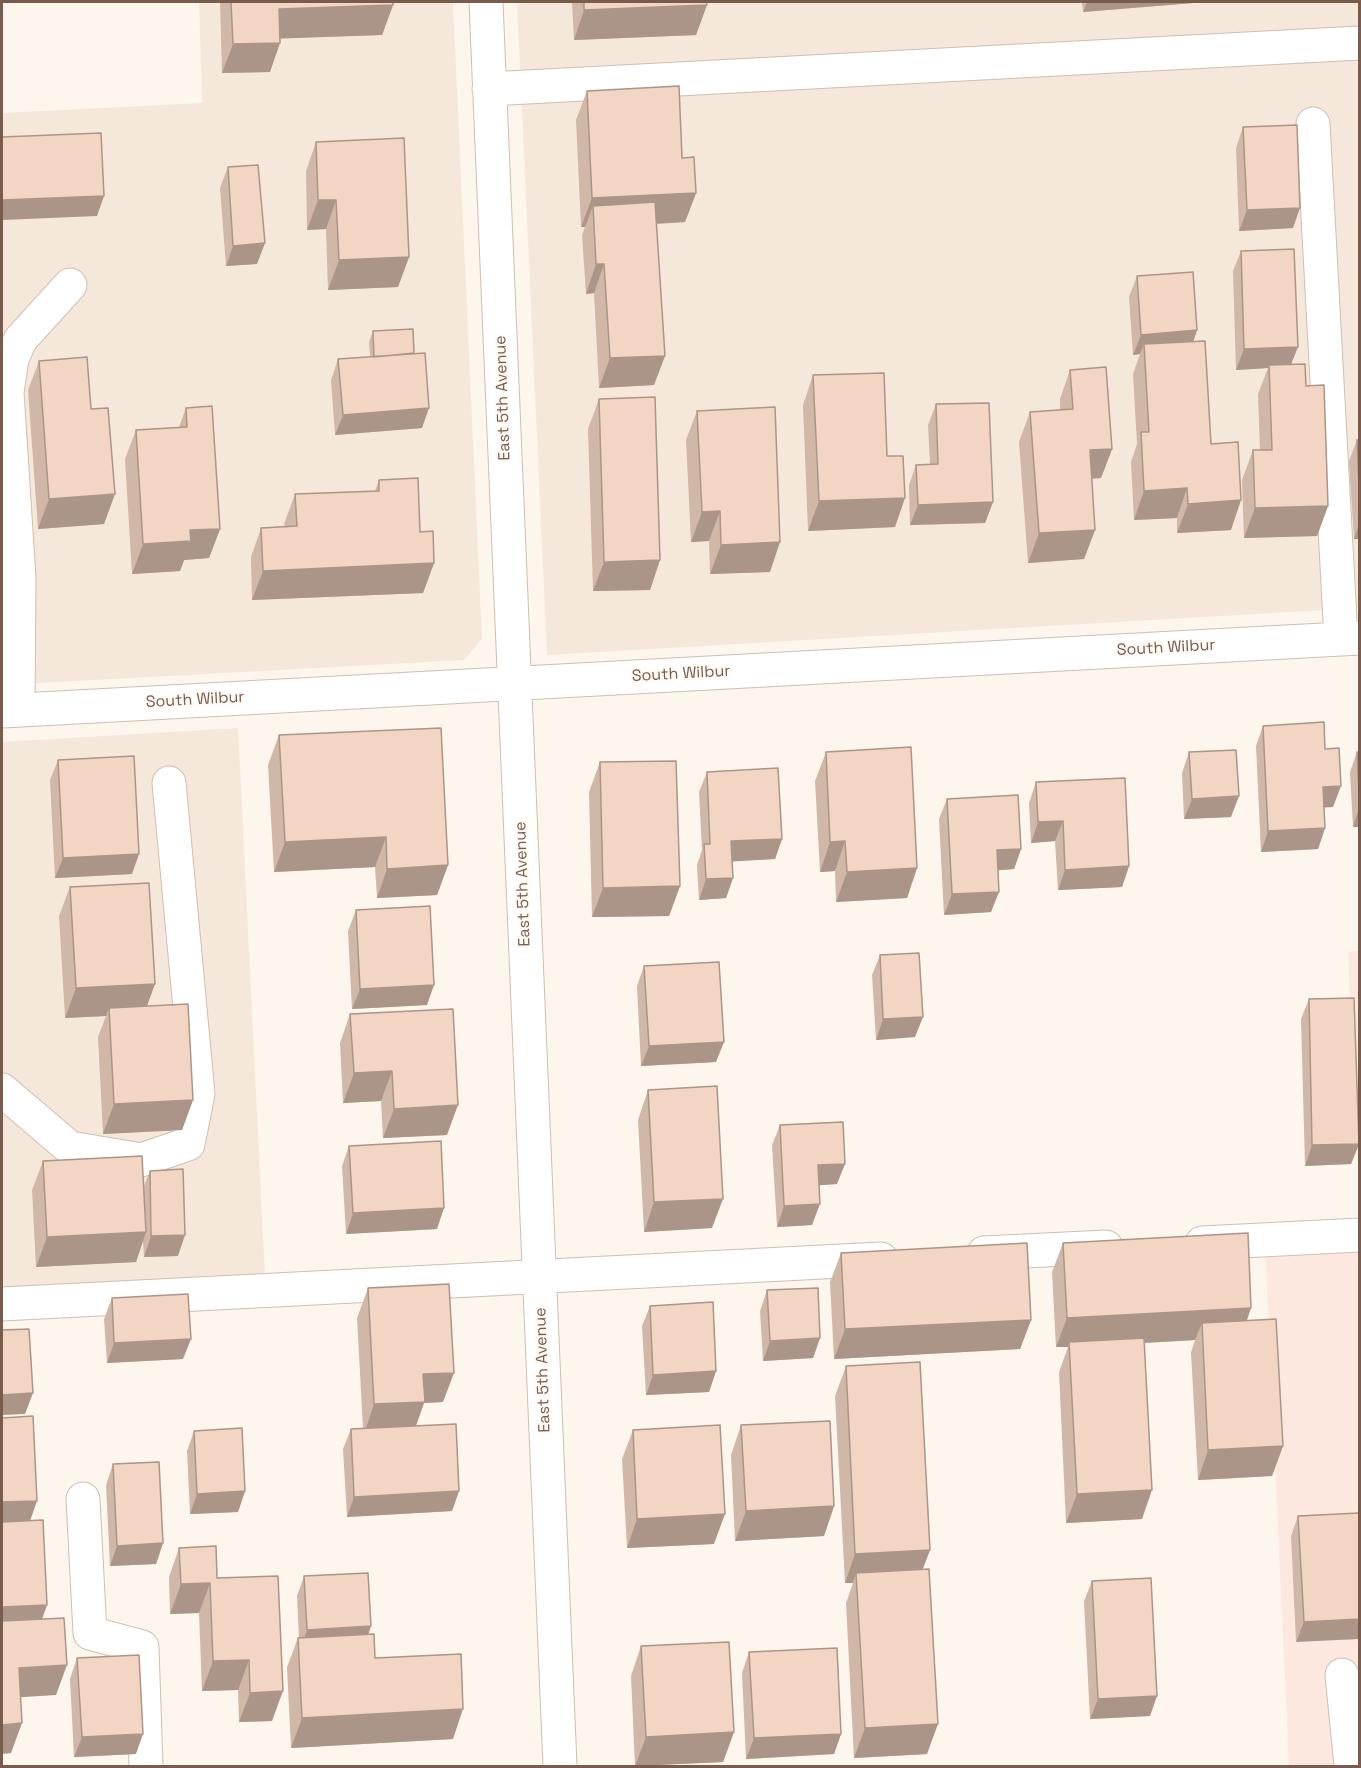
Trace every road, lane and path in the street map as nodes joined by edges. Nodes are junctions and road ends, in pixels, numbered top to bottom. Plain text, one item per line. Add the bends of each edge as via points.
1 (486, 2) edge
2 (1359, 43) edge
3 (489, 89) junction
4 (1312, 124) dead end
5 (70, 285) dead end
6 (1350, 638) edge
7 (514, 683) junction
8 (10, 710) edge
9 (169, 783) dead end
10 (2, 1090) edge
11 (1359, 1235) edge
12 (1170, 1244) edge
13 (1134, 1246) edge
14 (956, 1255) edge
15 (908, 1257) edge
16 (539, 1276) junction
17 (2, 1304) edge
18 (83, 1499) dead end
19 (1342, 1675) dead end
20 (146, 1767) edge
21 (560, 1767) edge
22 (1351, 1767) edge

1 - 3 street, East 5th Avenue
2 - 3 street
3 - 7 street, East 5th Avenue
4 - 6 street
5 - 8 street via 20,340 12,359 7,392 19,579
6 - 7 street, South Wilbur
7 - 8 street, South Wilbur
7 - 16 street, East 5th Avenue
9 - 10 street via 198,1094 188,1144 141,1160 70,1148
11 - 12 street
13 - 14 street
15 - 16 street
16 - 17 street
16 - 21 street, East 5th Avenue
18 - 20 street via 90,1633 142,1647
19 - 22 street

